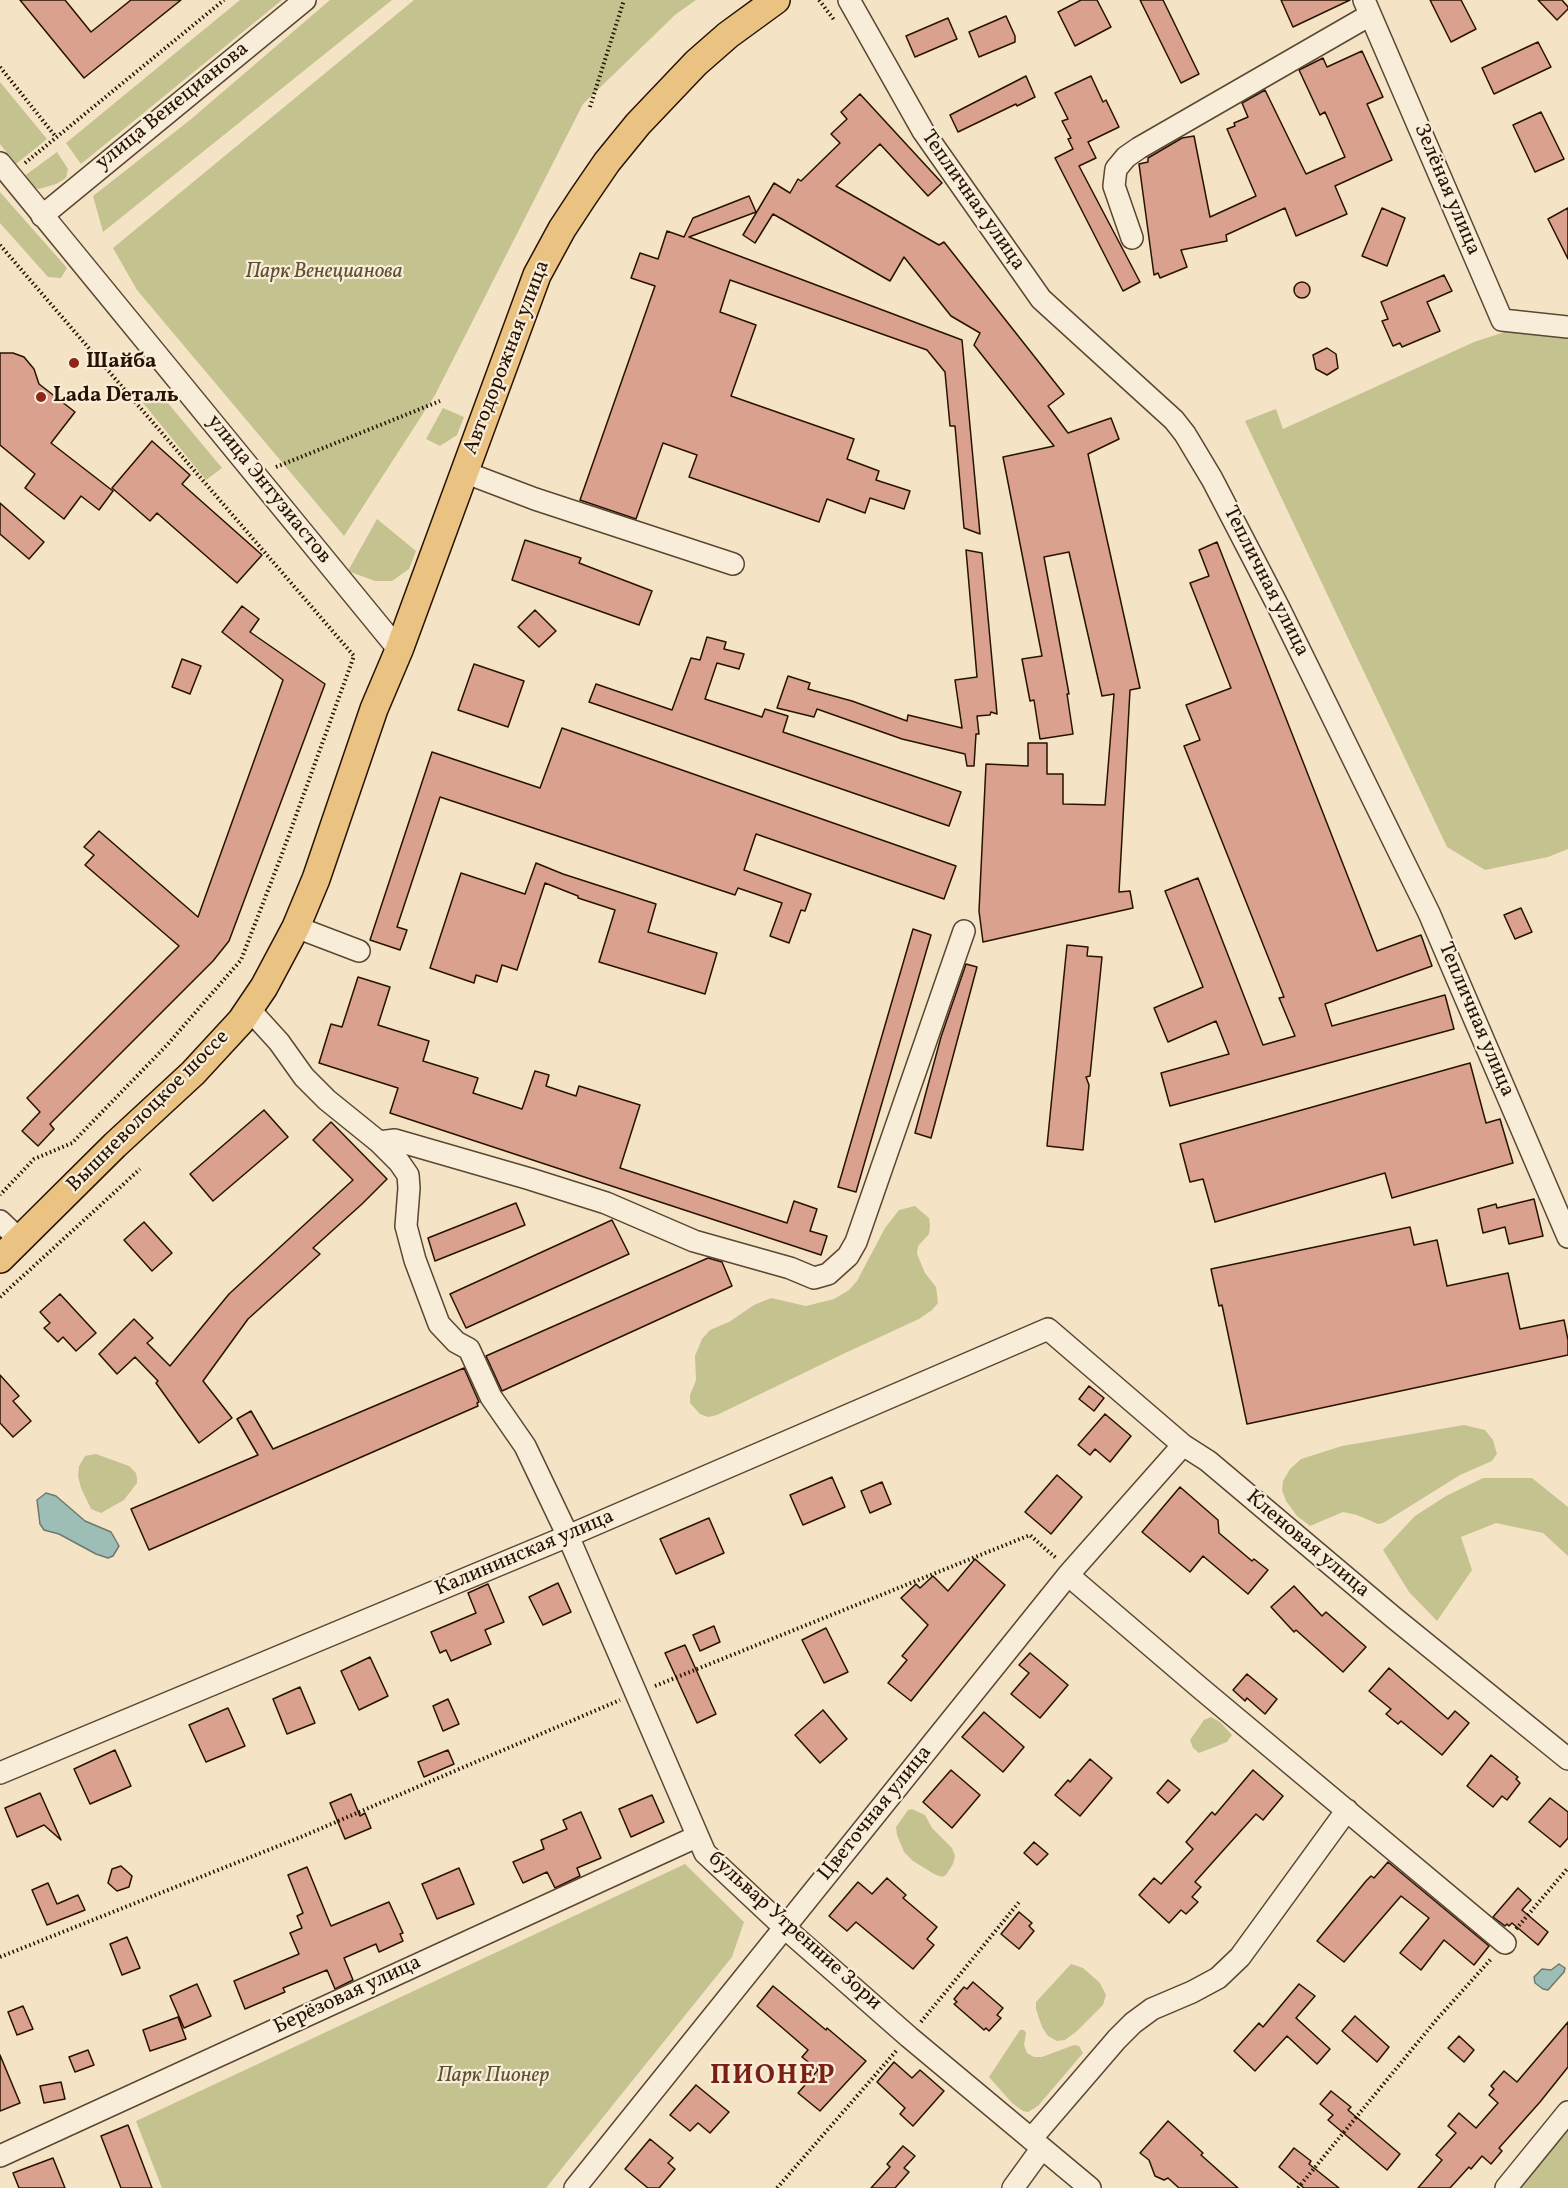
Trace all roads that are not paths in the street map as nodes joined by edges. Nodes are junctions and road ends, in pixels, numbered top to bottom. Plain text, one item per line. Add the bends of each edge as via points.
1 (305, 0) edge
2 (776, 0) edge
3 (849, 0) edge
4 (1367, 7) edge
5 (5, 169) edge
6 (42, 216) junction
7 (1132, 238) dead end
8 (1568, 327) edge
9 (464, 472) junction
10 (733, 564) dead end
11 (399, 650) junction
12 (296, 927) junction
13 (964, 931) dead end
14 (358, 951) dead end
15 (249, 1009) junction
16 (380, 1142) junction
17 (0, 1221) edge
18 (1568, 1237) edge
19 (20, 1240) junction
20 (0, 1258) edge
21 (1048, 1329) joint
22 (1184, 1445) junction
23 (568, 1536) junction
24 (1070, 1574) junction
25 (1568, 1759) edge
26 (0, 1773) edge
27 (1347, 1810) junction
28 (696, 1837) junction
29 (785, 1928) junction
30 (1505, 1943) road end
31 (1568, 2112) edge
32 (1037, 2144) junction
33 (0, 2156) edge
34 (575, 2188) edge
35 (1013, 2188) edge
36 (1090, 2188) edge
37 (1506, 2188) edge

1 - 6 street, улица Венецианова
2 - 9 main road, Автодорожная улица via 728,35 673,87 607,162 578,205 537,275
3 - 18 street, Тепличная улица via 923,131 1041,299 1174,420 1212,479 1429,913
4 - 7 street via 1126,157 1116,169 1114,186
4 - 8 street, Зелёная улица via 1502,320
5 - 6 street, улица Энтузиастов
6 - 11 street, улица Энтузиастов
9 - 10 street
9 - 11 main road, Автодорожная улица
11 - 12 main road, Вышневолоцкое шоссе
12 - 14 street
12 - 15 main road, Вышневолоцкое шоссе
13 - 16 street via 856,1242 848,1256 828,1274 814,1278 694,1241 606,1203 395,1140
15 - 16 street, бульвар Утренние Зори via 304,1077
15 - 19 main road, Вышневолоцкое шоссе via 193,1073
16 - 23 street, бульвар Утренние Зори via 408,1175 406,1226 439,1324 469,1349 491,1397 525,1446
17 - 19 street
19 - 20 main road, Вышневолоцкое шоссе
21 - 22 street, Кленовая улица
21 - 23 street, Калининская улица
22 - 24 street, Цветочная улица
22 - 25 street, Кленовая улица
23 - 26 street, Калининская улица
23 - 28 street, бульвар Утренние Зори
24 - 27 street
24 - 29 street, Цветочная улица
27 - 30 street
27 - 32 street via 1240,1957 1218,1978 1152,2009 1133,2023
28 - 29 street, бульвар Утренние Зори via 705,1853
28 - 33 street, Берёзовая улица
29 - 32 street, бульвар Утренние Зори
29 - 34 street, Цветочная улица
31 - 37 street
32 - 35 street
32 - 36 street, бульвар Утренние Зори

